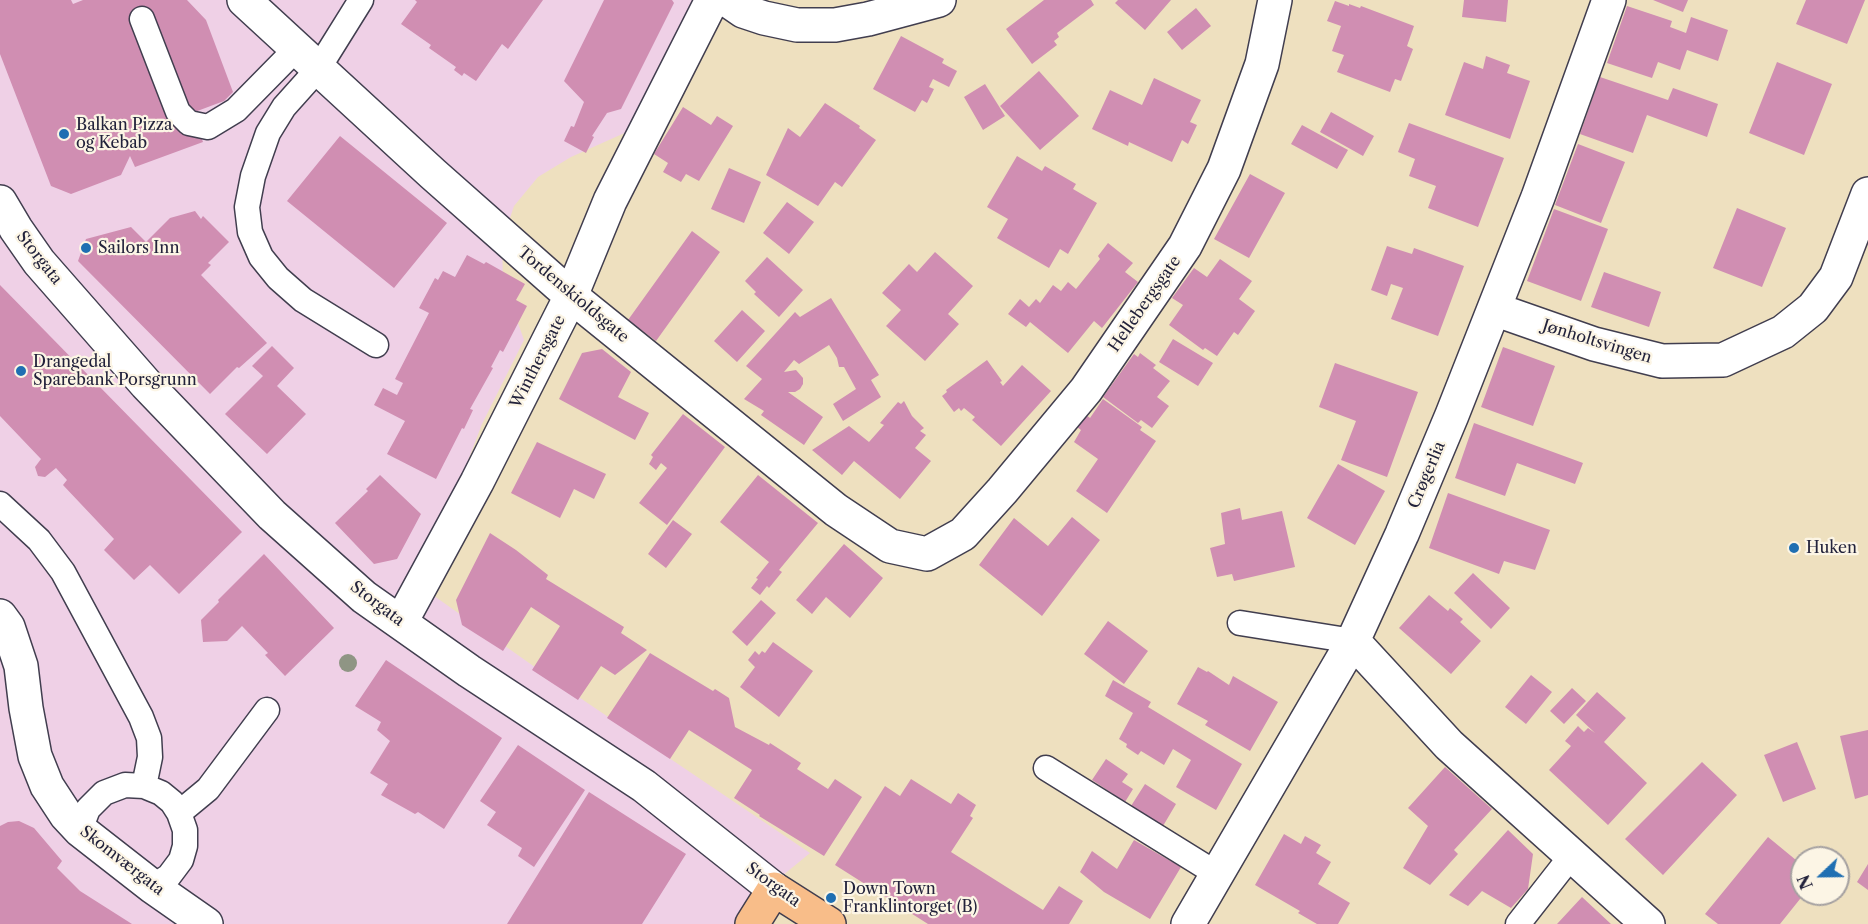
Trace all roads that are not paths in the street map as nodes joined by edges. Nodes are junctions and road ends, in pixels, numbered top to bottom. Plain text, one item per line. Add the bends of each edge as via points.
1 (244, 0) edge
2 (361, 0) edge
3 (712, 0) edge
4 (727, 0) edge
5 (939, 0) edge
6 (1275, 0) edge
7 (1608, 0) edge
8 (142, 19) dead end
9 (307, 59) junction
10 (1868, 194) edge
11 (0, 202) edge
12 (571, 296) junction
13 (1494, 309) junction
14 (376, 345) dead end
15 (0, 504) edge
16 (927, 554) joint
17 (0, 616) edge
18 (401, 622) junction
19 (1240, 623) dead end
20 (1353, 641) junction
21 (267, 710) dead end
22 (1046, 768) dead end
23 (144, 786) junction
24 (179, 813) junction
25 (80, 830) junction
26 (1572, 855) junction
27 (1217, 874) junction
28 (153, 887) junction
29 (774, 889) junction
30 (206, 924) edge
31 (752, 924) edge
32 (829, 924) edge
33 (1188, 924) edge
34 (1518, 924) edge
35 (1648, 924) edge

1 - 9 street, Tordenskioldsgate
2 - 9 lane
3 - 12 street, Winthersgate via 610,201
4 - 5 street via 743,11 797,25 835,25
6 - 16 street, Hellebergsgate via 1262,64 1227,159 1185,246 1086,390 1002,491 963,534
7 - 13 street, Crøgerlia
8 - 9 lane via 178,111 189,123 208,127
9 - 12 street, Tordenskioldsgate
9 - 14 lane via 268,133 253,176 247,207 250,232 261,257 294,293
10 - 13 street, Jønholtsvingen via 1836,277 1813,308 1783,332 1723,360 1662,361 1594,344
11 - 18 street, Storgata via 39,262 154,393 272,515 364,597
12 - 16 street, Tordenskioldsgate via 836,510 890,546
12 - 18 street, Winthersgate
13 - 20 street, Crøgerlia via 1402,534
15 - 23 lane via 39,540 63,572 141,717 149,738 150,757
17 - 25 street, Skomværgata via 8,627 21,666 35,756 47,786
18 - 29 street, Storgata via 644,786
19 - 20 lane
20 - 26 street via 1449,745
20 - 27 street, Crøgerlia
21 - 24 lane via 208,789
22 - 27 lane
23 - 24 lane via 161,793
23 - 25 lane via 125,785 104,793 88,809
24 - 28 lane via 185,830 181,860 170,876
25 - 28 street, Skomværgata
26 - 34 lane
26 - 35 street
27 - 33 street, Crøgerlia
28 - 30 street, Skomværgata
29 - 31 main road
29 - 32 main road, Storgata

